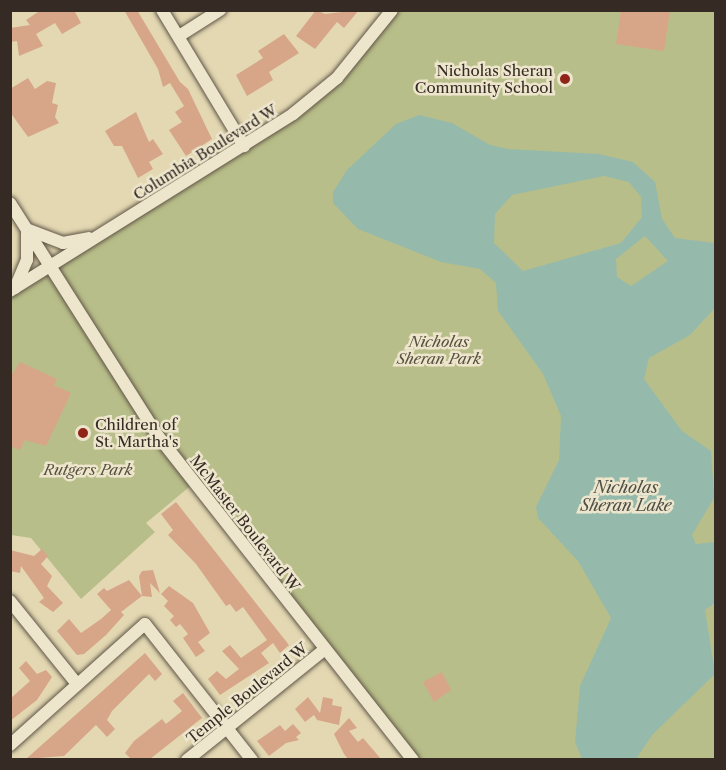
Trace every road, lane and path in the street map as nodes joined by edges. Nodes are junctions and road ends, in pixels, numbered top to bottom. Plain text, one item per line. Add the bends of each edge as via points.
1 (162, 10) edge
2 (220, 10) edge
3 (392, 10) edge
4 (178, 36) junction
5 (244, 146) junction
6 (10, 203) edge
7 (27, 229) junction
8 (104, 232) junction
9 (51, 266) junction
10 (12, 290) edge
11 (10, 601) edge
12 (325, 649) junction
13 (76, 684) junction
14 (226, 728) junction
15 (10, 745) edge
16 (187, 759) edge
17 (252, 759) edge
18 (413, 759) edge

1 - 4 street
2 - 4 street
3 - 5 street, Columbia Boulevard W via 337,78
4 - 5 street
5 - 8 street, Columbia Boulevard W
6 - 7 street, McMaster Boulevard W
7 - 8 street via 63,243
7 - 9 street, McMaster Boulevard W
7 - 10 street via 27,260
8 - 9 street, Columbia Boulevard W
9 - 10 street, Columbia Boulevard W
9 - 12 street, McMaster Boulevard W via 158,436
11 - 13 street
12 - 14 street, Temple Boulevard W
12 - 18 street, McMaster Boulevard W
13 - 14 street via 145,624
13 - 15 street
14 - 16 street, Temple Boulevard W
14 - 17 street

